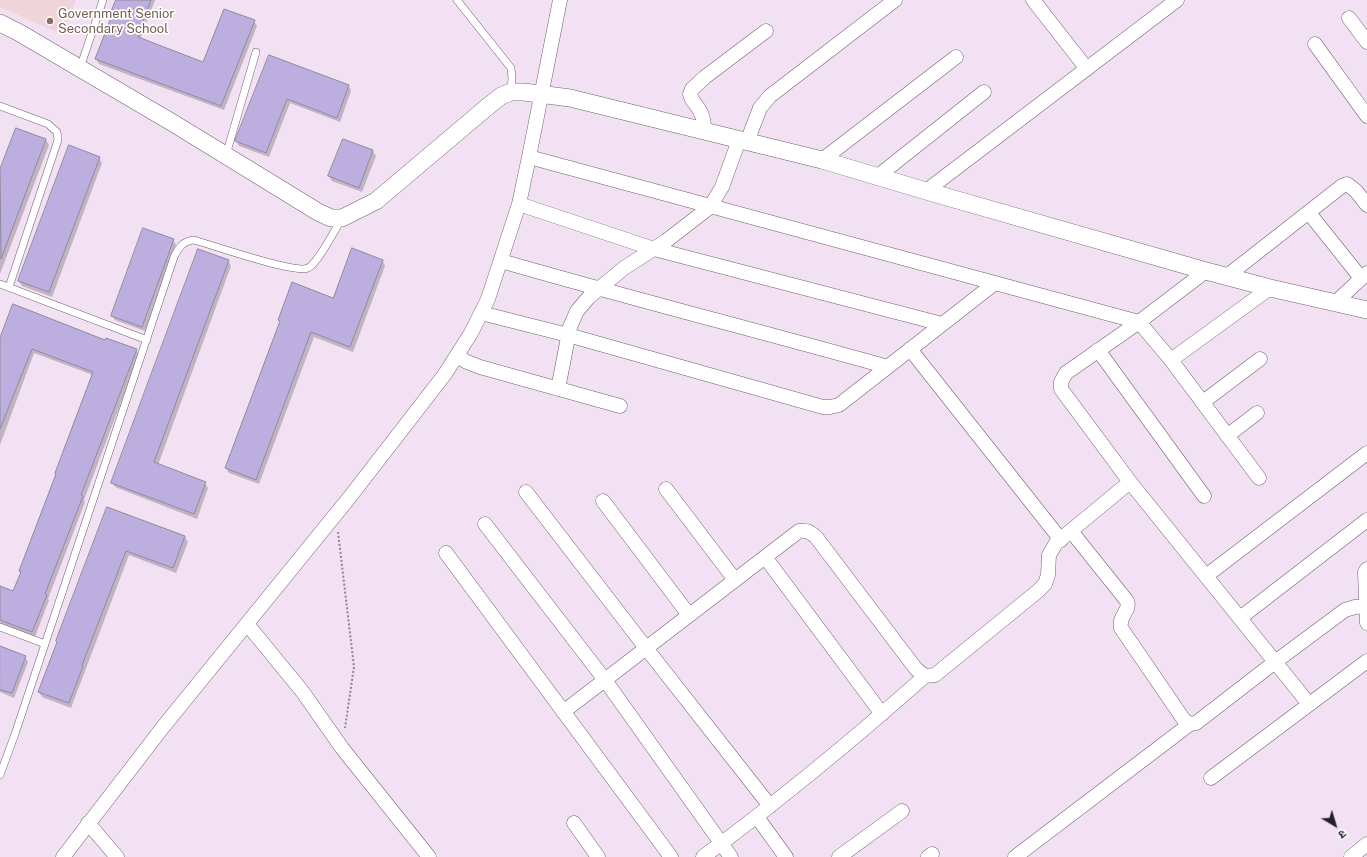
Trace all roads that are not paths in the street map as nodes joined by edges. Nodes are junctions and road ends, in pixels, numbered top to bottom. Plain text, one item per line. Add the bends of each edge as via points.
1 (103, 0) edge
2 (457, 0) edge
3 (560, 0) edge
4 (895, 0) edge
5 (1033, 0) edge
6 (1177, 0) edge
7 (1349, 18) dead end
8 (0, 23) edge
9 (766, 31) dead end
10 (1367, 42) edge
11 (1315, 44) dead end
12 (256, 52) dead end
13 (956, 57) dead end
14 (80, 68) junction
15 (1087, 69) junction
16 (511, 92) junction
17 (984, 92) dead end
18 (541, 94) junction
19 (0, 106) edge
20 (1367, 116) edge
21 (704, 132) junction
22 (743, 141) junction
23 (226, 155) junction
24 (529, 157) junction
25 (822, 160) junction
26 (878, 176) junction
27 (926, 191) junction
28 (519, 204) junction
29 (1367, 205) edge
30 (710, 207) junction
31 (1308, 212) junction
32 (342, 218) junction
33 (654, 249) junction
34 (501, 260) junction
35 (1206, 271) junction
36 (1227, 276) junction
37 (1364, 276) edge
38 (995, 283) junction
39 (0, 284) edge
40 (9, 288) junction
41 (1270, 288) junction
42 (598, 289) junction
43 (1336, 302) junction
44 (1367, 310) edge
45 (482, 313) junction
46 (1139, 322) junction
47 (942, 324) junction
48 (568, 335) junction
49 (147, 340) junction
50 (910, 349) junction
51 (1098, 350) junction
52 (457, 356) junction
53 (1260, 359) dead end
54 (1171, 360) junction
55 (888, 367) junction
56 (558, 389) junction
57 (1203, 402) junction
58 (620, 406) dead end
59 (1257, 414) dead end
60 (1226, 436) junction
61 (1367, 453) edge
62 (1259, 478) dead end
63 (1130, 482) junction
64 (666, 489) dead end
65 (526, 492) dead end
66 (1204, 496) dead end
67 (603, 501) dead end
68 (1367, 520) edge
69 (485, 524) dead end
70 (1066, 535) junction
71 (446, 554) dead end
72 (765, 557) junction
73 (1367, 569) edge
74 (1206, 576) junction
75 (735, 580) junction
76 (1366, 606) edge
77 (689, 616) junction
78 (1240, 618) junction
79 (1367, 623) edge
80 (247, 624) junction
81 (0, 627) edge
82 (45, 644) junction
83 (646, 648) junction
84 (1367, 661) edge
85 (1275, 662) junction
86 (925, 676) junction
87 (605, 680) junction
88 (1309, 704) junction
89 (563, 712) junction
90 (882, 714) junction
91 (1190, 724) junction
92 (0, 775) edge
93 (1211, 778) dead end
94 (770, 806) junction
95 (902, 811) dead end
96 (757, 817) junction
97 (88, 823) junction
98 (574, 823) dead end
99 (722, 843) junction
100 (1367, 844) edge
101 (63, 857) edge
102 (117, 857) edge
103 (429, 857) edge
104 (598, 857) edge
105 (671, 857) edge
106 (703, 857) edge
107 (731, 857) edge
108 (786, 857) edge
109 (840, 857) edge
110 (1015, 857) edge
111 (1351, 857) edge

1 - 14 lane
2 - 16 lane via 510,68
3 - 18 street
4 - 22 street via 770,96 760,108
5 - 15 street
6 - 15 street
7 - 10 street
8 - 14 street
9 - 21 street via 692,89 691,98 704,120
11 - 20 street
12 - 23 lane
13 - 25 street
14 - 23 street
15 - 27 street
16 - 18 street
16 - 32 street via 501,96 464,125 376,201
17 - 26 street
18 - 21 street via 570,98
18 - 24 street
19 - 40 lane via 48,124 57,132 58,140
21 - 22 street
22 - 25 street
22 - 30 street
23 - 32 street via 318,212 331,218
24 - 28 street
24 - 30 street
25 - 26 street
26 - 27 street
27 - 35 street
28 - 33 street
28 - 34 street
29 - 31 street via 1347,184
30 - 33 street
30 - 38 street
31 - 36 street
31 - 37 street
32 - 49 lane via 316,261 308,268 299,269 194,240 187,241 179,247 174,257
33 - 42 street
33 - 47 street
34 - 42 street
34 - 45 street
35 - 36 street
35 - 46 street
36 - 41 street
37 - 43 street
38 - 46 street
38 - 47 street
39 - 40 lane
40 - 49 lane
41 - 43 street
41 - 54 street
42 - 48 street via 577,311
42 - 55 street
43 - 44 street
45 - 48 street
45 - 52 street
46 - 51 street
46 - 54 street
47 - 50 street
48 - 55 street via 823,408 839,405
48 - 56 street
49 - 82 lane
50 - 55 street
50 - 70 street
51 - 63 street via 1066,373 1060,382 1061,389
51 - 66 street
52 - 56 street via 480,367
52 - 80 street via 337,513
53 - 57 street
54 - 57 street
56 - 58 street
57 - 60 street
59 - 60 street
60 - 62 street
61 - 74 street
63 - 70 street
63 - 74 street
64 - 75 street
65 - 83 street
67 - 77 street
68 - 78 street
69 - 87 street
70 - 86 street via 1056,543 1049,555 1045,584 935,675
70 - 91 street via 1127,601 1128,609 1120,623 1122,628 1184,720
71 - 89 street
72 - 75 street
72 - 86 street via 799,531 810,532 916,669
72 - 90 street
73 - 76 street
74 - 78 street
75 - 77 street
76 - 79 street
76 - 85 street via 1345,610
77 - 83 street
78 - 85 street
80 - 97 street
80 - 103 street via 302,691 342,748
81 - 82 lane
82 - 92 lane
83 - 87 street
83 - 94 street
84 - 88 street
85 - 88 street
85 - 91 street via 1196,723
86 - 90 street
87 - 89 street
87 - 99 street
88 - 93 street
89 - 105 street
90 - 94 street
91 - 110 street
94 - 96 street
95 - 109 street
96 - 99 street
96 - 108 street
97 - 101 street
97 - 102 street
98 - 104 street
99 - 106 street
99 - 107 street
100 - 111 street

